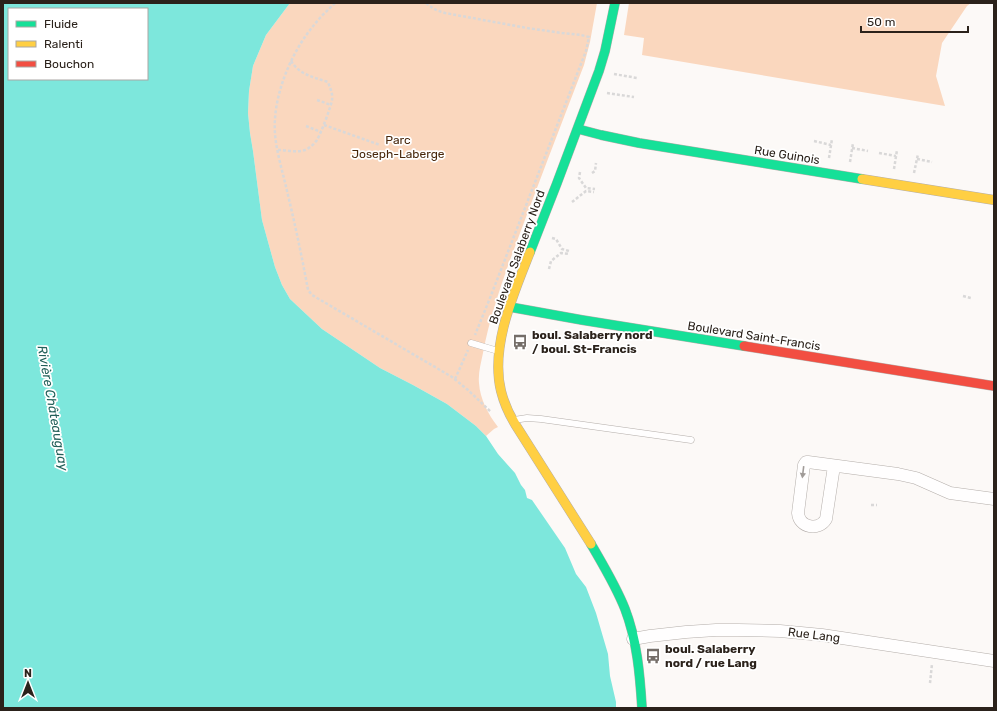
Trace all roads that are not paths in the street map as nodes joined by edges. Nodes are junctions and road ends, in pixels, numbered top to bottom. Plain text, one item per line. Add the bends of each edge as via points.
1 (615, 3) edge
2 (578, 129) junction
3 (994, 200) edge
4 (510, 307) junction
5 (471, 343) dead end
6 (499, 351) junction
7 (994, 386) edge
8 (513, 420) junction
9 (692, 440) dead end
10 (834, 466) junction
11 (994, 499) edge
12 (633, 640) junction
13 (994, 661) edge
14 (642, 708) edge

1 - 2 street, Boulevard Salaberry Nord via 605,51
2 - 3 street, Rue Guinois via 609,138
2 - 4 street, Boulevard Salaberry Nord
4 - 6 street, Boulevard Salaberry Nord
4 - 7 street, Boulevard Saint-Francis
5 - 6 lane
6 - 8 street, Boulevard Salaberry Nord via 501,392
8 - 9 lane via 541,419
8 - 12 street, Boulevard Salaberry Nord via 607,573 628,616
10 -> 10 street via 808,462 805,464 798,513 804,524 817,526 823,524 826,519
10 - 11 street via 908,476 950,493
12 - 13 street, Rue Lang via 686,632 758,630 803,633
12 - 14 street, Boulevard Salaberry Nord

